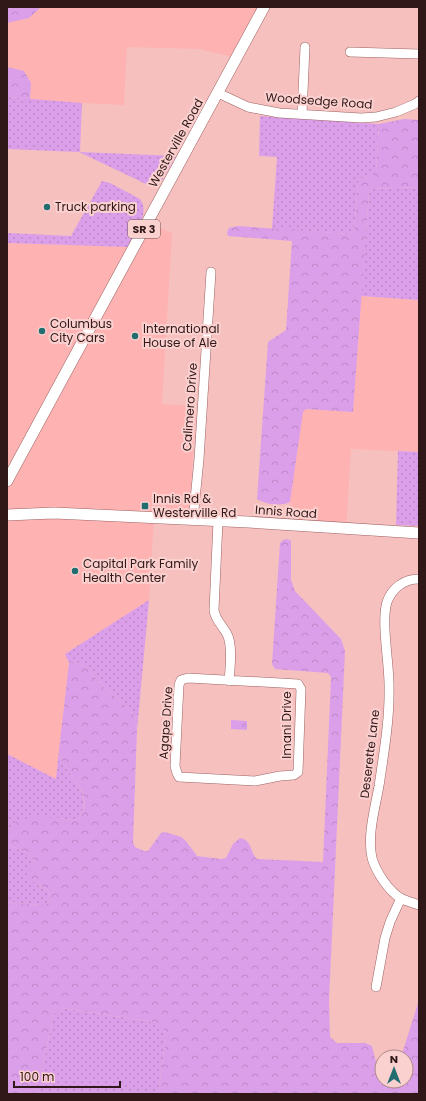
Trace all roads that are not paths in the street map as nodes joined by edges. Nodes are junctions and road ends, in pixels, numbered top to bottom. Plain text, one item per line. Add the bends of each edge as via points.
1 (264, 7) edge
2 (305, 47) dead end
3 (350, 52) dead end
4 (419, 54) edge
5 (218, 93) junction
6 (419, 101) edge
7 (302, 114) junction
8 (211, 272) dead end
9 (7, 481) edge
10 (7, 515) edge
11 (193, 520) junction
12 (218, 521) junction
13 (419, 533) edge
14 (419, 579) edge
15 (229, 681) junction
16 (288, 775) joint
17 (401, 898) junction
18 (419, 905) edge
19 (376, 987) dead end

1 - 5 main road, Westerville Road / SR 3
2 - 7 street
3 - 4 street
5 - 7 street, Woodsedge Road via 248,107
5 - 9 main road, Westerville Road / SR 3
6 - 7 street, Woodsedge Road via 396,112 376,117
8 - 11 street, Calimero Drive
10 - 11 main road, Innis Road via 54,513
11 - 12 main road, Innis Road
12 - 13 main road, Innis Road
12 - 15 street via 214,610 230,641
14 - 17 street, Deserette Lane via 398,585 393,589 387,603 387,733 370,839 372,858 381,880
15 - 16 street, Imani Drive via 298,684 301,689 298,772
15 - 16 street, Agape Drive via 188,678 181,680 176,766 179,777 255,781
17 - 18 street, Deserette Lane
17 - 19 street via 385,938

